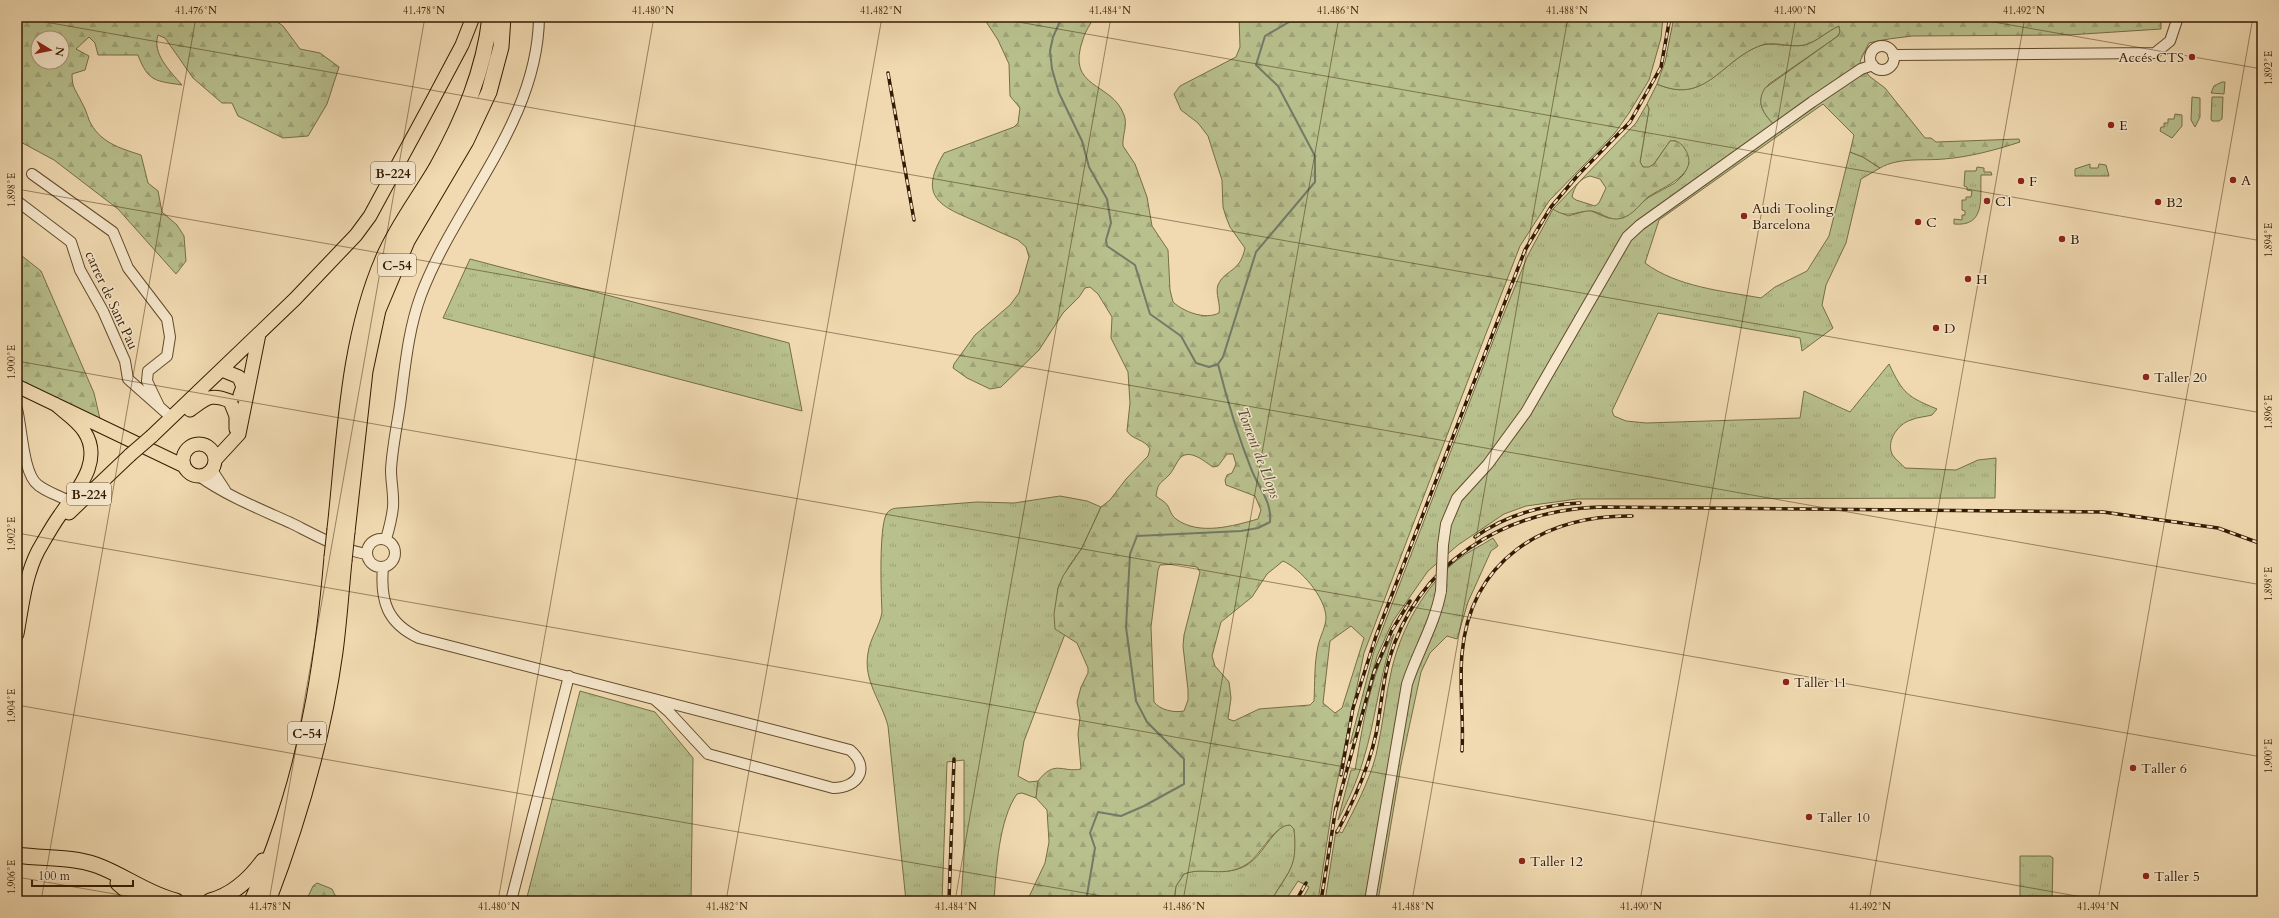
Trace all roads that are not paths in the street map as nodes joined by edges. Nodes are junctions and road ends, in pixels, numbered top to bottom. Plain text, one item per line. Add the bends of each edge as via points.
1 (473, 17) edge
2 (490, 17) edge
3 (503, 17) edge
4 (539, 17) edge
5 (2178, 17) edge
6 (1893, 55) junction
7 (1873, 65) junction
8 (32, 174) dead end
9 (17, 201) edge
10 (259, 334) junction
11 (222, 370) junction
12 (17, 386) edge
13 (230, 401) junction
14 (55, 404) junction
15 (159, 406) junction
16 (17, 409) edge
17 (174, 416) junction
18 (231, 443) junction
19 (209, 447) junction
20 (184, 460) junction
21 (214, 465) junction
22 (199, 476) junction
23 (226, 492) junction
24 (70, 502) junction
25 (341, 530) junction
26 (51, 532) junction
27 (386, 539) junction
28 (367, 554) junction
29 (338, 559) junction
30 (383, 568) junction
31 (21, 590) edge
32 (17, 634) edge
33 (570, 676) junction
34 (654, 699) junction
35 (277, 839) junction
36 (17, 855) edge
37 (17, 866) edge
38 (277, 877) junction
39 (139, 901) edge
40 (176, 901) edge
41 (210, 901) edge
42 (252, 901) edge
43 (268, 901) edge
44 (274, 901) edge
45 (511, 901) edge
46 (1370, 901) edge

1 - 10 main road, B-224 via 462,44 370,216 330,263
2 - 25 highway, C-54 / C-54 via 487,41 474,89 462,120 383,258 368,300 356,350
3 - 25 highway, C-54 / C-54 via 501,48 489,92 466,141 408,241 378,310 365,371
4 - 27 street via 536,48 522,100 490,167 441,252 421,295 408,344 391,470 393,506
5 - 6 street via 2170,41 2155,53
6 - 7 street via 1893,63 1887,69 1879,69
6 - 7 street via 1889,49 1879,47 1871,54
7 - 46 street, bridge via 1861,69 1812,102 1626,237 1526,412 1488,464 1457,498 1446,524 1442,544 1441,591 1434,620 1407,684
8 - 15 street via 113,232 128,268 167,319 170,337 167,356 148,371 147,381
9 - 15 street, carrer de Sant Pau via 71,242 80,270 103,311 125,361 128,379
10 - 11 main road, B-224
10 - 18 main road via 242,426
11 - 13 main road via 234,373 242,382 238,398
11 - 17 main road, B-224
12 - 14 main road
13 - 17 main road via 211,396 188,412
13 - 18 main road via 236,416
14 - 20 main road via 162,456
14 - 24 main road via 83,430 91,450 88,472
15 - 17 street, carrer de Sant Pau
16 - 24 street via 28,472 36,484
17 - 26 main road, B-224, bridge
18 - 19 main road
18 - 21 main road
19 - 20 main road via 195,444
19 - 21 main road
20 - 22 main road via 190,473
21 - 22 main road via 204,476
21 - 23 street
22 - 23 street
23 - 28 street via 324,539 355,552
24 - 26 main road
25 - 29 highway, C-54 / C-54, bridge
26 - 31 main road, B-224 via 38,552
27 - 28 street via 372,542
27 - 30 street via 394,545 396,555 392,563
28 - 30 street via 374,566
29 - 35 highway, C-54 via 307,734
29 - 38 highway, C-54 / C-54 via 335,652 325,710 301,808
30 - 33 street via 383,598 387,608 409,633 419,638
31 - 32 main road, B-224
33 - 34 street
33 - 45 street
34 - 34 street via 708,754 833,788 847,787 857,779 860,767 856,755 850,750
35 - 41 highway via 248,880 229,894
35 - 42 highway, C-54
36 - 40 highway via 60,858 94,864 152,894
37 - 39 highway via 46,863 96,870 114,880
38 - 43 highway, C-54 / C-54
38 - 44 highway

